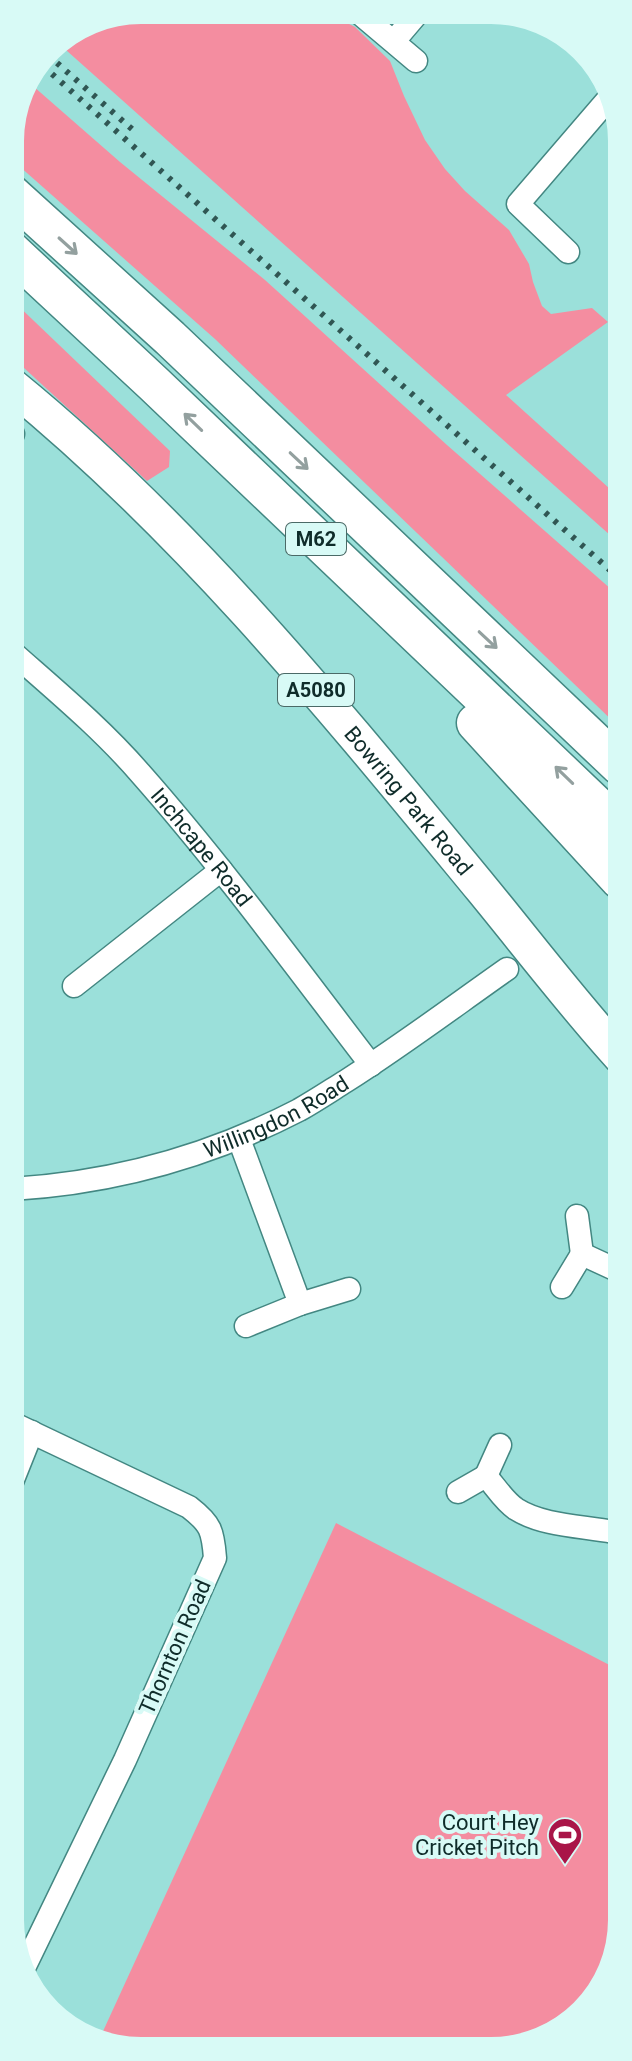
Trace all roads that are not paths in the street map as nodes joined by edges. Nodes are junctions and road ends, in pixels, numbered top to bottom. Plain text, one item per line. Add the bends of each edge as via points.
1 (373, 24) edge
2 (408, 24) edge
3 (394, 41) junction
4 (416, 61) dead end
5 (603, 106) edge
6 (24, 206) edge
7 (568, 252) dead end
8 (24, 263) edge
9 (24, 397) edge
10 (240, 467) junction
11 (24, 662) edge
12 (608, 755) edge
13 (608, 817) edge
14 (608, 867) edge
15 (221, 870) junction
16 (507, 969) dead end
17 (74, 986) dead end
18 (608, 1043) edge
19 (371, 1065) junction
20 (239, 1139) junction
21 (24, 1188) edge
22 (577, 1216) dead end
23 (582, 1254) junction
24 (608, 1266) edge
25 (562, 1287) dead end
26 (349, 1289) dead end
27 (300, 1304) junction
28 (246, 1326) dead end
29 (24, 1429) edge
30 (500, 1445) dead end
31 (486, 1476) junction
32 (458, 1492) dead end
33 (608, 1531) edge
34 (30, 1956) edge

1 - 3 street
2 - 3 street
3 - 4 street
5 - 7 street via 518,204
6 -> 12 highway, M62
10 -> 8 highway, M62
9 - 18 main road, Bowring Park Road / A5080 via 144,504 324,699
13 -> 10 highway, M62
10 - 14 highway
11 - 15 street, Inchcape Road via 138,771
15 - 17 street
15 - 19 street, Inchcape Road
16 - 19 street, Willingdon Road
19 - 20 street, Willingdon Road
20 - 21 street, Willingdon Road via 165,1165
20 - 27 street
22 - 23 street
23 - 24 street
23 - 25 street
26 - 27 street
27 - 28 street
29 - 34 street, Thornton Road via 189,1507 205,1520 215,1558
30 - 31 street
31 - 32 street
31 - 33 street via 526,1514

